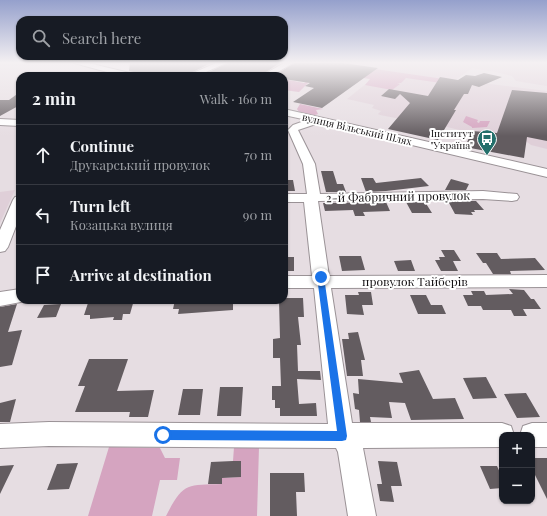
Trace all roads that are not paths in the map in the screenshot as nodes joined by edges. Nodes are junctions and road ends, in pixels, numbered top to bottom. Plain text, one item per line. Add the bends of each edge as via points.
1 (288, 113) edge
2 (318, 120) junction
3 (0, 122) edge
4 (16, 123) edge
5 (292, 127) edge
6 (547, 173) edge
7 (512, 197) dead end
8 (288, 198) edge
9 (311, 198) junction
10 (16, 209) edge
11 (0, 247) edge
12 (321, 281) junction
13 (547, 281) edge
14 (288, 282) edge
15 (16, 297) edge
16 (0, 299) edge
17 (499, 435) edge
18 (535, 435) edge
19 (547, 435) edge
20 (0, 436) edge
21 (342, 436) junction
22 (362, 516) edge

1 - 2 street, вулиця Вільський Шлях
2 - 5 street
2 - 6 street, вулиця Вільський Шлях
3 - 4 street
5 - 9 street via 309,164 314,194
7 - 9 street, 2-й Фабричний провулок via 483,195
8 - 9 street, 2-й Фабричний провулок
9 - 12 street
10 - 11 street
12 - 13 street, провулок Тайберів
12 - 14 street, провулок Тайберів
12 - 21 street
15 - 16 street
17 - 21 street
18 - 19 street
20 - 21 street
21 - 22 street via 350,447

